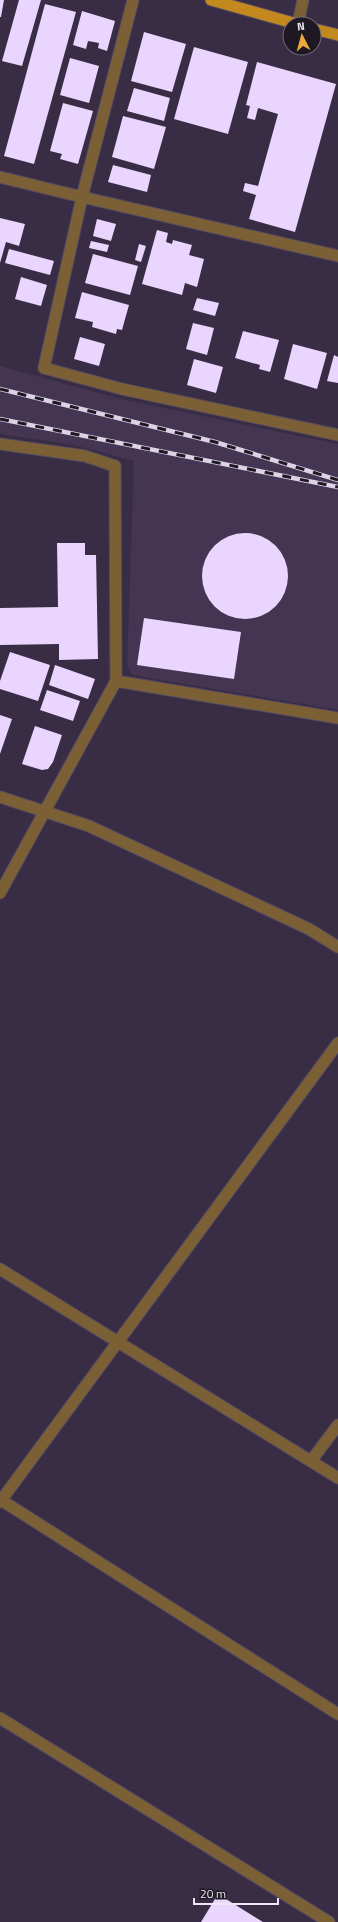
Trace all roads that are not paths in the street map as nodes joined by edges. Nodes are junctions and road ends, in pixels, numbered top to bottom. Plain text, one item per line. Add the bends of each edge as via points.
1 (133, 0) edge
2 (211, 0) edge
3 (303, 0) edge
4 (300, 16) edge
5 (282, 20) edge
6 (322, 31) edge
7 (338, 35) edge
8 (0, 177) edge
9 (82, 197) junction
10 (338, 256) edge
11 (338, 435) edge
12 (0, 444) edge
13 (116, 681) junction
14 (338, 718) edge
15 (0, 797) edge
16 (44, 812) junction
17 (0, 893) edge
18 (338, 947) edge
19 (338, 1042) edge
20 (0, 1269) edge
21 (117, 1342) junction
22 (338, 1425) edge
23 (311, 1461) junction
24 (338, 1478) edge
25 (0, 1501) edge
26 (338, 1714) edge
27 (0, 1718) edge
28 (329, 1922) edge

1 - 9 street
2 - 5 main road
3 - 4 street
6 - 7 main road
8 - 9 street
9 - 10 street
9 - 11 street via 44,368 122,389
12 - 13 street via 85,456 115,466
13 - 14 street
13 - 16 street
15 - 16 street
16 - 17 street
16 - 18 street via 89,826 309,929
19 - 21 street
20 - 21 street
21 - 23 street
21 - 25 street
22 - 23 street
23 - 24 street
25 - 26 street
27 - 28 street

